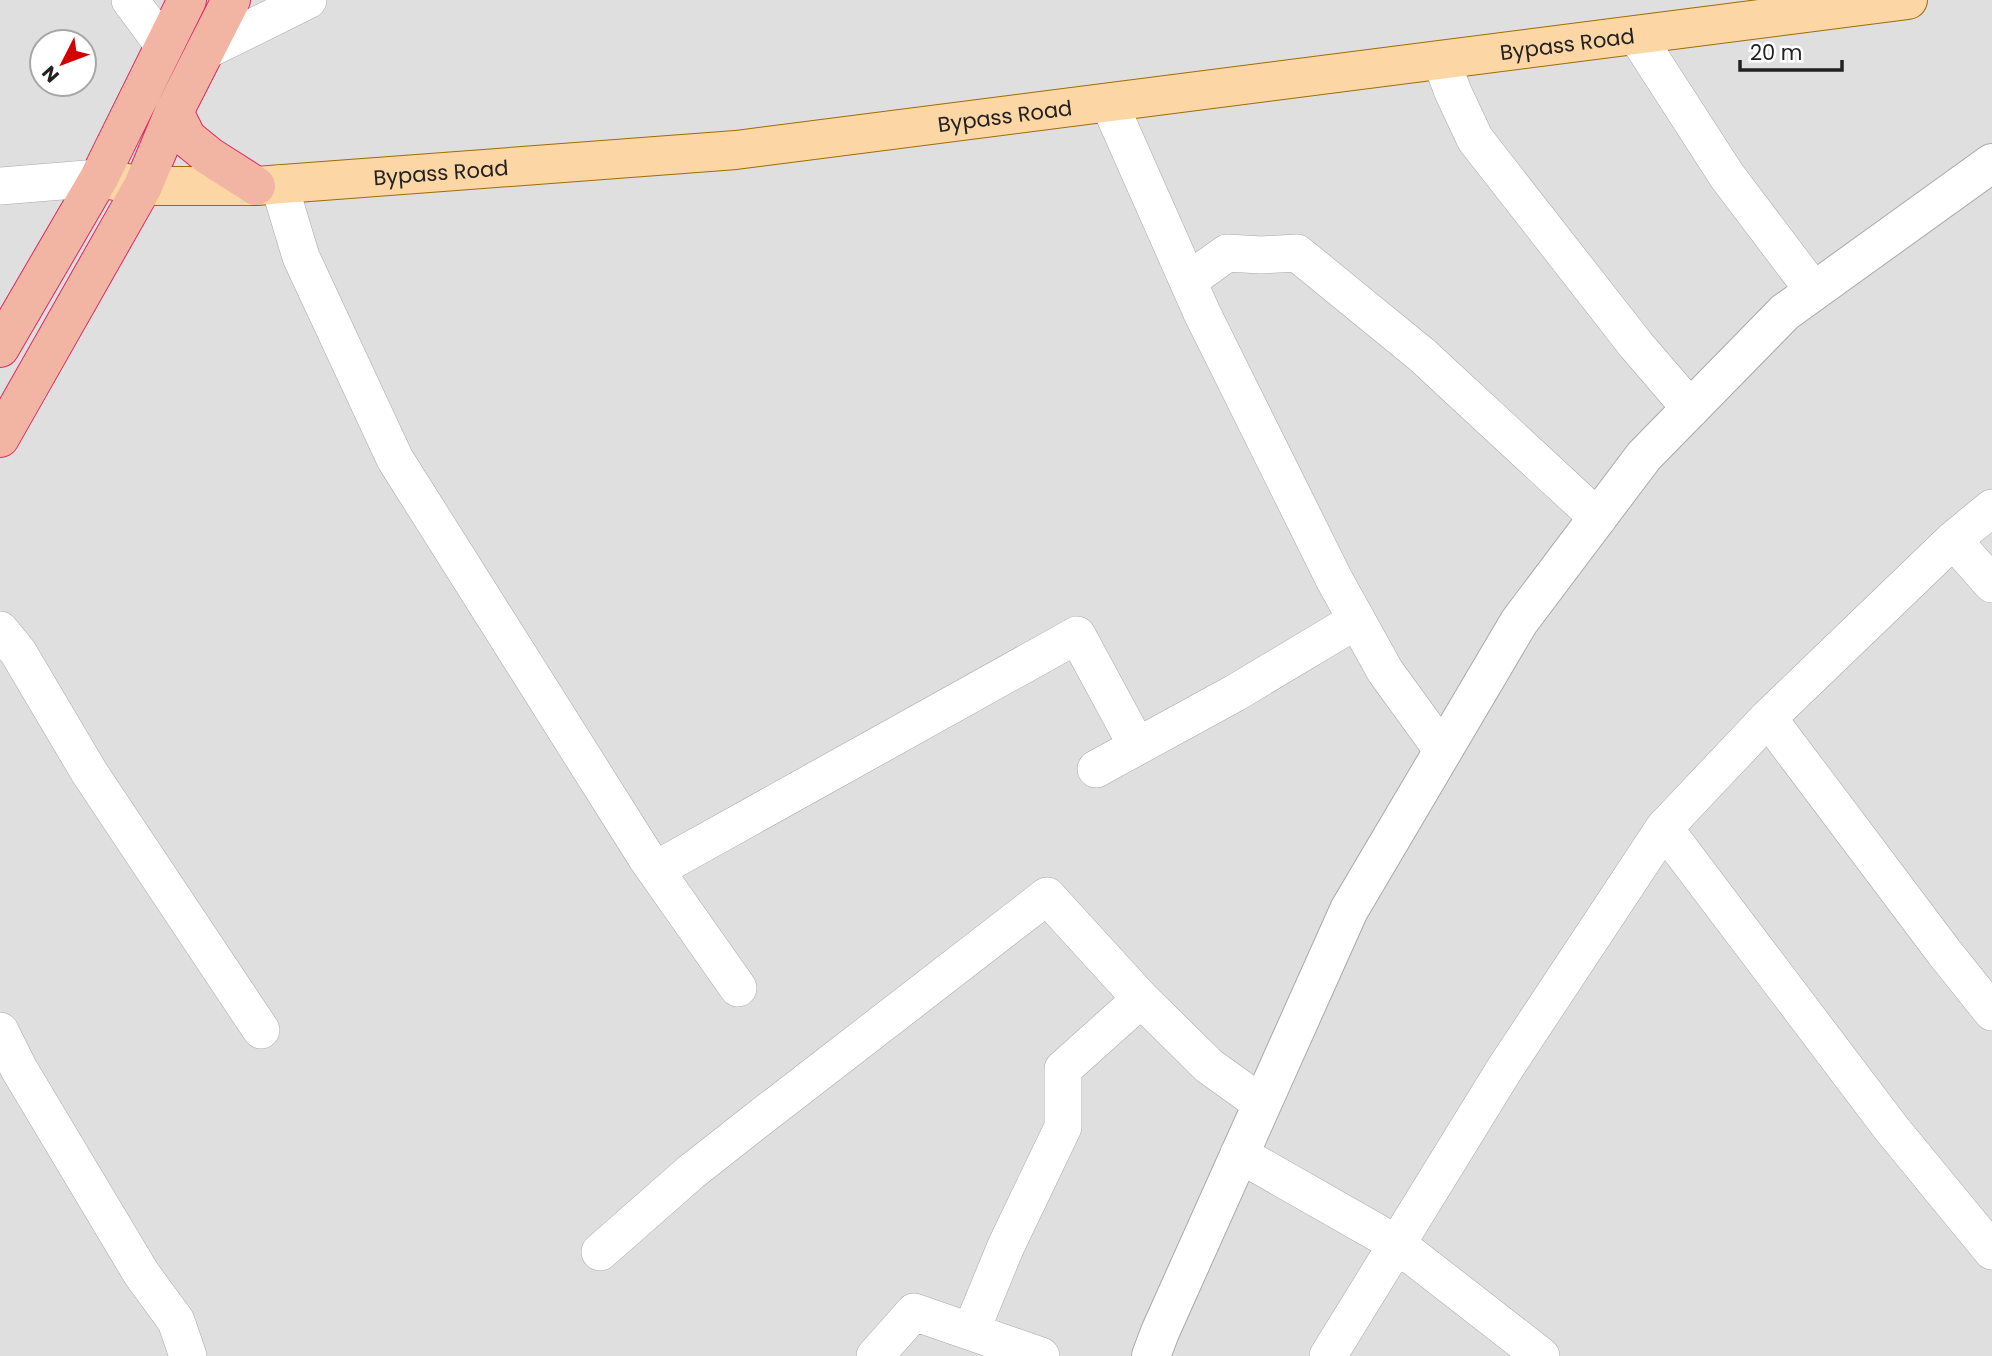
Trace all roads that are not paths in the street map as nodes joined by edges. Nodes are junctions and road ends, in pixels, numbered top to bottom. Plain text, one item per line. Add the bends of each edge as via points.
1 (130, 0) edge
2 (187, 0) edge
3 (231, 0) edge
4 (308, 0) edge
5 (1908, 0) edge
6 (1636, 35) junction
7 (164, 46) junction
8 (205, 51) junction
9 (1441, 60) junction
10 (1109, 103) junction
11 (174, 112) junction
12 (1992, 163) edge
13 (99, 178) junction
14 (267, 185) junction
15 (0, 186) edge
16 (143, 186) junction
17 (1188, 281) junction
18 (1814, 291) junction
19 (0, 348) edge
20 (1691, 409) junction
21 (0, 438) edge
22 (1992, 508) edge
23 (1598, 518) junction
24 (1953, 540) junction
25 (1992, 584) edge
26 (1357, 620) junction
27 (0, 630) edge
28 (1768, 718) junction
29 (1138, 746) junction
30 (1443, 751) junction
31 (1096, 769) dead end
32 (1664, 828) junction
33 (655, 870) junction
34 (738, 988) dead end
35 (1141, 999) junction
36 (1992, 1012) edge
37 (261, 1030) dead end
38 (0, 1031) edge
39 (1262, 1104) junction
40 (1239, 1154) junction
41 (1397, 1244) junction
42 (1992, 1251) edge
43 (600, 1252) dead end
44 (971, 1331) junction
45 (188, 1356) edge
46 (875, 1356) edge
47 (1041, 1356) edge
48 (1152, 1356) edge
49 (1328, 1356) edge
50 (1541, 1356) edge

1 - 7 street
2 - 7 highway
3 - 8 highway
4 - 8 street
5 - 6 main road, Bypass Road
6 - 9 main road, Bypass Road
6 - 18 street via 1727,176
7 - 13 highway
8 - 11 highway
9 - 10 main road, Bypass Road
9 - 20 street via 1475,139
10 - 14 main road, Bypass Road via 736,150
10 - 17 street
11 - 14 highway via 187,138 209,156
11 - 16 highway
12 - 18 street
13 - 15 street
13 - 16 main road, Bypass Road
13 - 19 highway
14 - 16 main road, Bypass Road
14 - 33 street via 395,459
16 - 21 highway
17 - 23 street via 1227,253 1297,253 1422,355
17 - 26 street
18 - 20 street via 1785,312
20 - 23 street via 1644,456
22 - 24 street
23 - 30 street via 1518,622
24 - 25 street
24 - 28 street
26 - 29 street
26 - 30 street via 1385,671
27 - 37 street
28 - 32 street
28 - 36 street
29 - 31 street
29 - 33 street via 1077,635
30 - 39 street via 1349,910
32 - 41 street via 1504,1070
32 - 42 street via 1891,1128
33 - 34 street
35 - 39 street via 1209,1066
35 - 43 street via 1047,896 731,1140
35 - 44 street via 1063,1069 1063,1127
38 - 45 street via 141,1273 176,1321
39 - 40 street
40 - 41 street
40 - 48 street
41 - 49 street
41 - 50 street
44 - 46 street via 914,1312
44 - 47 street

